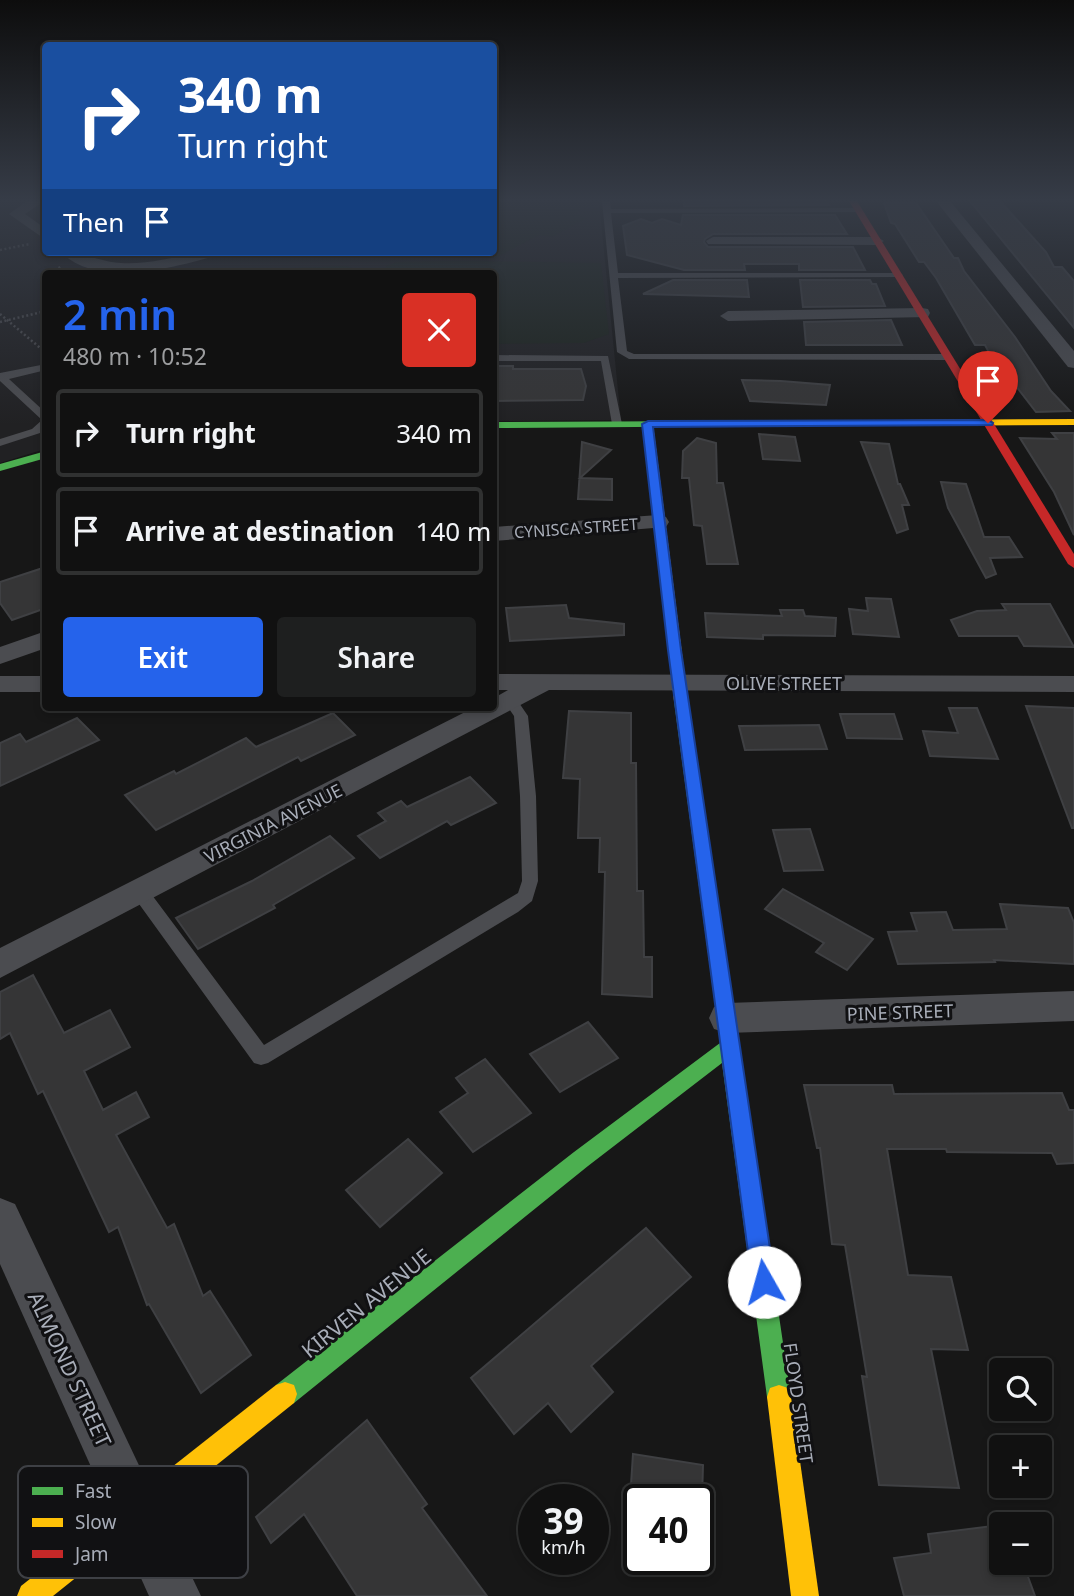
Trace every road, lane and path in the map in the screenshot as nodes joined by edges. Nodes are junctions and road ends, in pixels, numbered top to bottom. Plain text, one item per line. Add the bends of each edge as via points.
1 (762, 275) edge
2 (898, 275) edge
3 (1005, 275) edge
4 (614, 276) joint
5 (42, 312) edge
6 (922, 313) junction
7 (0, 314) edge
8 (728, 316) dead end
9 (8, 320) junction
10 (0, 322) edge
11 (1050, 330) junction
12 (1074, 330) edge
13 (42, 349) edge
14 (947, 357) junction
15 (497, 358) edge
16 (1074, 363) edge
17 (42, 368) edge
18 (1, 377) edge
19 (42, 417) edge
20 (1074, 422) edge
21 (988, 423) junction
22 (617, 424) junction
23 (648, 424) junction
24 (42, 425) edge
25 (497, 425) edge
26 (1, 441) edge
27 (42, 455) edge
28 (0, 468) edge
29 (658, 522) junction
30 (497, 534) edge
31 (1074, 564) edge
32 (42, 640) edge
33 (0, 656) edge
34 (545, 682) joint
35 (680, 683) junction
36 (0, 684) edge
37 (42, 684) edge
38 (1074, 684) edge
39 (502, 691) edge
40 (466, 711) edge
41 (139, 892) junction
42 (0, 964) edge
43 (1074, 1006) edge
44 (728, 1032) junction
45 (0, 1218) edge
46 (114, 1466) edge
47 (195, 1466) edge
48 (54, 1578) edge
49 (167, 1578) edge
50 (31, 1596) edge
51 (175, 1596) edge
52 (805, 1596) edge

1 - 4 lane
2 - 6 street
3 - 11 street
4 - 14 lane via 622,352 632,357
5 - 9 path
6 - 8 street
6 - 14 street
7 - 9 path
9 - 10 path
9 - 13 path
11 - 12 street
11 - 16 street
14 - 21 street
15 - 22 lane via 605,358
17 - 18 lane
18 - 19 lane
20 - 21 street
21 - 23 street
21 - 31 street
22 - 23 street
22 - 25 street
23 - 29 street, FLOYD STREET
24 - 26 lane
27 - 28 street
29 - 30 street, CYNISCA STREET
29 - 35 street, FLOYD STREET
32 - 33 street
34 - 35 street, OLIVE STREET
34 - 39 street, VIRGINIA AVENUE
35 - 38 street, OLIVE STREET
35 - 44 street, FLOYD STREET
36 - 37 street
39 - 41 lane via 521,716 530,881 526,896 261,1057
40 - 41 street, VIRGINIA AVENUE
41 - 42 street, VIRGINIA AVENUE
43 - 44 street, PINE STREET
44 - 47 street, KIRVEN AVENUE via 581,1159
44 - 52 street, FLOYD STREET
45 - 46 street, ALMOND STREET
48 - 50 street, KIRVEN AVENUE
49 - 51 street, ALMOND STREET

